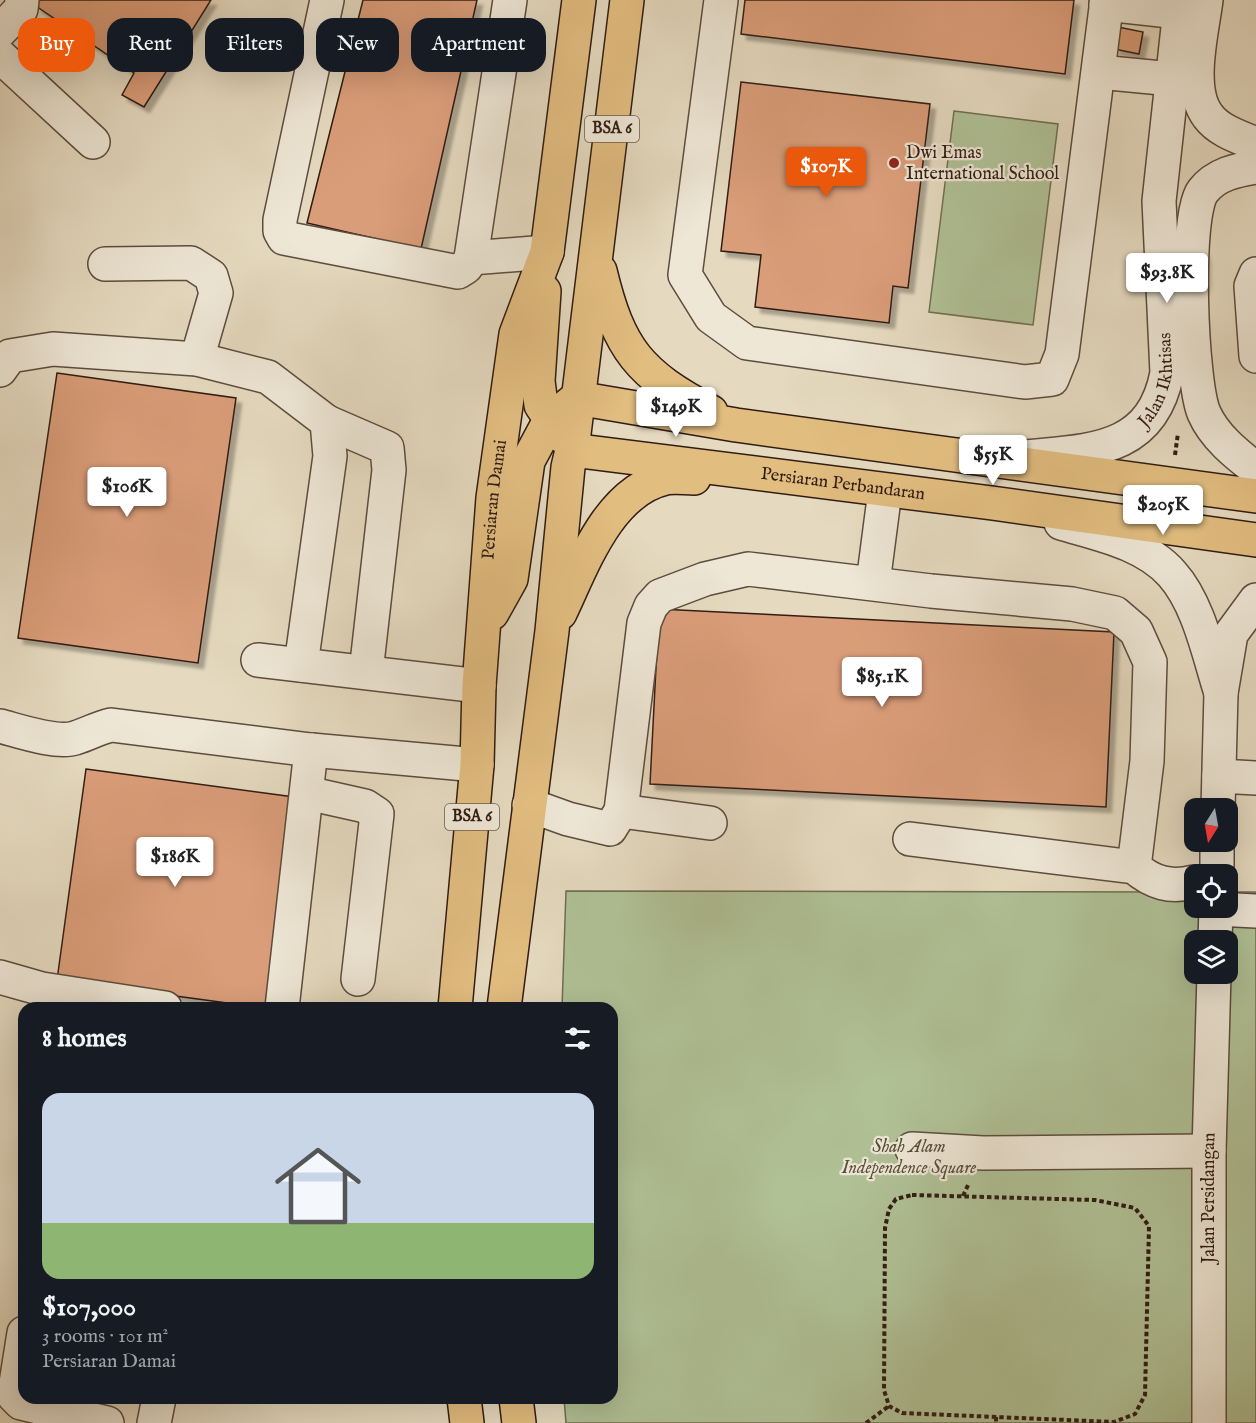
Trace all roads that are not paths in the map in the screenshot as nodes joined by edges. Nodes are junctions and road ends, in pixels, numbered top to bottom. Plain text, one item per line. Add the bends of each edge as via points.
1 (22, 0) edge
2 (327, 0) edge
3 (510, 0) edge
4 (579, 0) edge
5 (627, 0) edge
6 (721, 0) edge
7 (1106, 2) edge
8 (1189, 4) edge
9 (0, 31) edge
10 (0, 56) edge
11 (1099, 72) junction
12 (1172, 79) junction
13 (93, 142) dead end
14 (1256, 144) edge
15 (1256, 167) edge
16 (546, 254) junction
17 (596, 257) junction
18 (471, 258) junction
19 (105, 264) dead end
20 (1256, 274) edge
21 (1256, 356) edge
22 (197, 359) junction
23 (0, 370) edge
24 (577, 398) junction
25 (550, 420) junction
26 (327, 422) junction
27 (736, 425) junction
28 (572, 450) junction
29 (996, 460) junction
30 (1256, 469) edge
31 (774, 477) junction
32 (885, 491) junction
33 (1256, 496) edge
34 (992, 503) junction
35 (1256, 540) edge
36 (873, 583) junction
37 (1256, 600) edge
38 (485, 625) junction
39 (552, 631) junction
40 (258, 660) dead end
41 (301, 665) junction
42 (366, 672) junction
43 (479, 686) junction
44 (1221, 693) junction
45 (0, 726) edge
46 (311, 750) junction
47 (477, 765) junction
48 (1219, 776) junction
49 (1256, 778) edge
50 (307, 793) junction
51 (1218, 798) edge
52 (529, 805) junction
53 (621, 811) junction
54 (710, 823) dead end
55 (910, 839) dead end
56 (1134, 867) junction
57 (1184, 880) edge
58 (1238, 910) edge
59 (1256, 911) edge
60 (0, 977) edge
61 (358, 980) dead end
62 (1214, 984) edge
63 (126, 1002) edge
64 (283, 1002) edge
65 (455, 1002) edge
66 (505, 1002) edge
67 (912, 1149) dead end
68 (1209, 1151) junction
69 (18, 1371) edge
70 (18, 1400) edge
71 (25, 1404) edge
72 (158, 1404) edge
73 (465, 1404) edge
74 (517, 1404) edge
75 (98, 1422) edge
76 (154, 1423) edge
77 (468, 1423) edge
78 (519, 1423) edge
79 (1209, 1423) edge

1 - 9 street via 21,9
2 - 18 street via 279,220 284,238 458,272
3 - 18 street
4 - 16 main road, Persiaran Damai / BSA 6
5 - 17 main road, BSA 6
6 - 11 street via 685,275 711,317 747,342 1025,382 1052,379 1062,354
7 - 8 street
7 - 11 street
8 - 12 street, Jalan Ikhtisas
8 - 14 street via 1196,87 1207,115 1225,131
10 - 13 street
11 - 12 street
12 - 29 street, Jalan Ikhtisas via 1159,201 1167,374 1162,398 1138,431 1102,447
15 - 30 street, Jalan Ikhtisas via 1229,172 1203,191 1193,219 1190,252 1197,386 1204,413 1231,451
16 - 18 street
16 - 25 main road via 537,381 541,405
16 - 38 main road, Persiaran Damai / BSA 6 via 516,334 493,498
17 - 24 main road, BSA 6
17 - 27 main road via 608,306 640,363 679,395
19 - 22 street via 190,263 211,276 216,293
20 - 21 street via 1251,286
22 - 23 street via 53,348 10,356
22 - 26 street via 268,376
24 - 25 main road
24 - 27 main road
24 - 28 main road, BSA 6
25 - 28 main road
25 - 38 main road via 528,461 511,579
26 - 41 street via 330,456
26 - 42 street via 387,448 389,470
27 - 29 main road
28 - 31 main road, Persiaran Perbandaran
28 - 39 main road, BSA 6
29 - 33 main road
31 - 32 main road, Persiaran Perbandaran
31 - 39 main road via 667,478 638,490 621,503 599,532
32 - 34 main road, Persiaran Perbandaran
32 - 36 street
34 - 35 main road, Persiaran Perbandaran
34 - 44 street via 1116,539 1172,574 1200,625
36 - 53 street via 748,569 705,579 660,596 644,622
36 - 56 street via 1072,604 1115,613 1136,631 1150,662 1150,674 1148,751
37 - 44 street via 1231,634
38 - 43 main road, Persiaran Damai / BSA 6
39 - 52 main road, BSA 6
40 - 41 street
41 - 42 street
42 - 43 street
43 - 47 main road, Persiaran Damai / BSA 6
44 - 48 street
45 - 46 street via 62,740 111,725
46 - 47 street
46 - 50 street
47 - 65 main road, Persiaran Damai / BSA 6
48 - 49 street
48 - 51 street
50 - 61 street via 365,806 376,814
50 - 64 street
52 - 53 street via 610,829
52 - 66 main road, BSA 6
53 - 54 street
55 - 56 street
56 - 57 street via 1149,880 1174,884
58 - 59 street
60 - 63 street via 42,989
62 - 68 street, Jalan Persidangan
67 - 68 street via 983,1153
68 - 79 street, Jalan Persidangan
69 - 70 street via 14,1396
71 - 75 street
72 - 76 street
73 - 77 main road
74 - 78 main road

